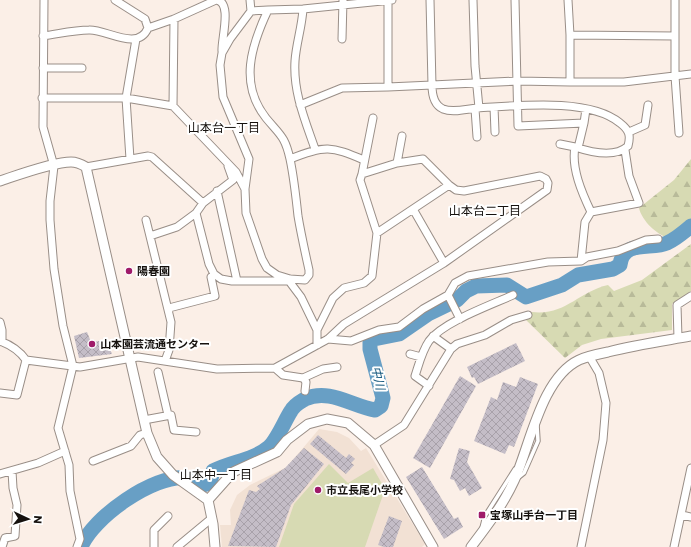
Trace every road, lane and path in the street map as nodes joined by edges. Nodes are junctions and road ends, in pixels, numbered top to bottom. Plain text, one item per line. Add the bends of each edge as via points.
1 (44, 0) edge
2 (114, 0) edge
3 (250, 0) edge
4 (388, 0) edge
5 (392, 0) edge
6 (430, 0) edge
7 (473, 0) edge
8 (515, 0) edge
9 (568, 0) edge
10 (675, 0) edge
11 (343, 3) edge
12 (303, 9) junction
13 (268, 10) junction
14 (251, 11) junction
15 (174, 19) junction
16 (148, 28) junction
17 (570, 35) junction
18 (43, 36) junction
19 (675, 36) junction
20 (136, 39) junction
21 (342, 39) dead end
22 (222, 54) junction
23 (43, 68) junction
24 (82, 68) dead end
25 (691, 74) edge
26 (674, 76) junction
27 (518, 81) junction
28 (570, 82) junction
29 (477, 84) junction
30 (432, 85) junction
31 (388, 87) junction
32 (42, 98) junction
33 (126, 98) junction
34 (300, 105) junction
35 (517, 105) junction
36 (648, 105) dead end
37 (173, 106) junction
38 (494, 107) junction
39 (477, 108) junction
40 (586, 109) junction
41 (373, 118) dead end
42 (584, 124) junction
43 (496, 132) dead end
44 (629, 132) junction
45 (679, 133) dead end
46 (402, 136) dead end
47 (477, 137) dead end
48 (560, 144) dead end
49 (577, 147) junction
50 (315, 149) junction
51 (625, 150) junction
52 (130, 159) junction
53 (290, 159) junction
54 (364, 160) junction
55 (227, 163) junction
56 (397, 163) junction
57 (54, 166) junction
58 (86, 168) junction
59 (362, 174) junction
60 (0, 181) edge
61 (449, 186) junction
62 (245, 189) junction
63 (216, 191) junction
64 (203, 203) junction
65 (413, 209) junction
66 (591, 212) junction
67 (196, 213) junction
68 (146, 220) dead end
69 (377, 233) junction
70 (150, 236) junction
71 (658, 239) dead end
72 (581, 261) junction
73 (444, 263) junction
74 (214, 274) junction
75 (289, 280) junction
76 (237, 281) junction
77 (448, 295) junction
78 (513, 295) dead end
79 (691, 296) edge
80 (169, 308) junction
81 (528, 315) dead end
82 (460, 319) junction
83 (0, 322) edge
84 (317, 330) junction
85 (433, 336) junction
86 (691, 336) edge
87 (678, 338) junction
88 (328, 339) junction
89 (1, 341) edge
90 (317, 344) junction
91 (451, 349) junction
92 (410, 354) dead end
93 (421, 356) junction
94 (589, 356) junction
95 (129, 358) junction
96 (26, 360) junction
97 (165, 361) junction
98 (73, 366) junction
99 (337, 367) dead end
100 (275, 368) junction
101 (158, 372) dead end
102 (303, 378) junction
103 (429, 386) junction
104 (305, 390) dead end
105 (0, 393) edge
106 (168, 415) junction
107 (536, 418) junction
108 (144, 420) junction
109 (196, 432) dead end
110 (147, 433) junction
111 (374, 445) junction
112 (65, 451) junction
113 (93, 461) dead end
114 (523, 461) junction
115 (691, 468) edge
116 (12, 471) junction
117 (0, 474) edge
118 (514, 482) junction
119 (208, 500) junction
120 (682, 515) junction
121 (168, 516) dead end
122 (691, 517) edge
123 (212, 518) junction
124 (481, 535) junction
125 (2, 547) edge
126 (77, 547) edge
127 (154, 547) edge
128 (177, 547) edge
129 (215, 547) edge
130 (433, 547) edge
131 (471, 547) edge
132 (581, 547) edge
133 (674, 547) edge

1 - 18 street
2 - 16 street via 145,19
3 - 14 street
4 - 5 street
4 - 11 street
4 - 31 street
6 - 30 street
7 - 29 street
8 - 27 street
9 - 17 street
10 - 19 street
11 - 12 street
11 - 21 street
12 - 13 street
12 - 34 street via 295,63
13 - 14 street
13 - 53 street via 253,47 250,78 257,102 266,118 284,137
14 - 22 street
15 - 16 street
15 - 22 street via 220,0 225,10
15 - 37 street
16 - 20 street
17 - 19 street
17 - 28 street
18 - 20 street via 96,30 115,37
18 - 23 street
19 - 26 street
20 - 33 street
22 - 62 street via 220,76 223,97 249,159
23 - 24 street
23 - 32 street
25 - 26 street
26 - 28 street via 624,82
26 - 45 street
27 - 28 street
27 - 29 street
27 - 35 street
29 - 30 street
29 - 39 street
30 - 31 street
30 - 39 street via 432,93 440,107 448,110
31 - 34 street via 342,88
32 - 33 street
32 - 57 street via 43,127
33 - 37 street
33 - 52 street
34 - 50 street
35 - 38 street
35 - 40 street via 555,105
35 - 42 street via 518,126
36 - 44 street via 645,125
37 - 55 street
38 - 39 street
38 - 43 street
39 - 47 street
40 - 42 street
40 - 44 street via 614,117
41 - 54 street
42 - 49 street
44 - 51 street via 630,141
46 - 56 street
48 - 49 street
49 - 51 street via 605,153
49 - 66 street via 573,156 575,168
50 - 53 street
50 - 54 street via 340,149
51 - 66 street via 629,176 639,203
52 - 58 street
52 - 64 street via 148,156 152,158
53 - 75 street via 309,275 306,280
54 - 59 street
55 - 62 street via 236,172
55 - 63 street via 233,180
56 - 59 street
56 - 61 street via 423,159
57 - 58 street via 70,162 79,163
57 - 60 street
57 - 98 street via 50,207 54,269 65,341
58 - 95 street
59 - 69 street via 360,180
61 - 65 street
61 - 73 street via 464,191 540,176 548,183 546,190
62 - 75 street via 246,213 262,259 273,273
63 - 64 street
63 - 76 street
64 - 67 street
65 - 69 street
65 - 73 street
66 - 72 street via 585,222
67 - 70 street via 176,226
67 - 74 street via 208,264
68 - 70 street
69 - 84 street via 372,276 364,283 339,290 327,307
70 - 80 street
71 - 72 street
72 - 77 street via 548,262 476,273 455,283
73 - 88 street via 344,324
74 - 76 street via 226,281
74 - 80 street via 212,277 215,296
75 - 76 street
75 - 84 street via 301,297
77 - 82 street
77 - 88 street via 399,327 378,330 351,341
78 - 82 street
79 - 87 street via 677,305
80 - 97 street via 171,337
81 - 91 street via 511,320 485,335 457,344
82 - 85 street
83 - 89 street
84 - 90 street
85 - 91 street
85 - 93 street
86 - 87 street
87 - 94 street
88 - 90 street
89 - 96 street via 21,352
90 - 100 street
91 - 103 street
92 - 93 street
93 - 103 street via 415,376
94 - 107 street via 577,361 565,371 554,385
94 - 132 street via 599,374 606,403 602,440
95 - 97 street
95 - 98 street
95 - 108 street
96 - 98 street
96 - 105 street via 17,395
97 - 100 street via 217,369
98 - 112 street via 58,428
99 - 102 street via 323,369
100 - 102 street via 283,374
101 - 106 street
102 - 104 street via 306,382
103 - 111 street via 404,425
106 - 108 street
106 - 109 street via 171,415 174,430
107 - 114 street
107 - 118 lane via 538,441 524,473
108 - 110 street
110 - 113 street via 140,435 131,446
110 - 119 street via 157,457 172,475
111 - 119 street via 348,423 327,419 308,424 287,440 277,452 233,472
111 - 130 street
112 - 116 street
112 - 126 street via 80,539
114 - 118 street
114 - 124 lane via 485,516
115 - 120 street
116 - 117 street
116 - 125 street via 17,505 15,536 5,538
118 - 124 street
119 - 123 street
120 - 122 street
120 - 133 street
121 - 127 street via 154,530
123 - 128 street
123 - 129 street
124 - 131 street

